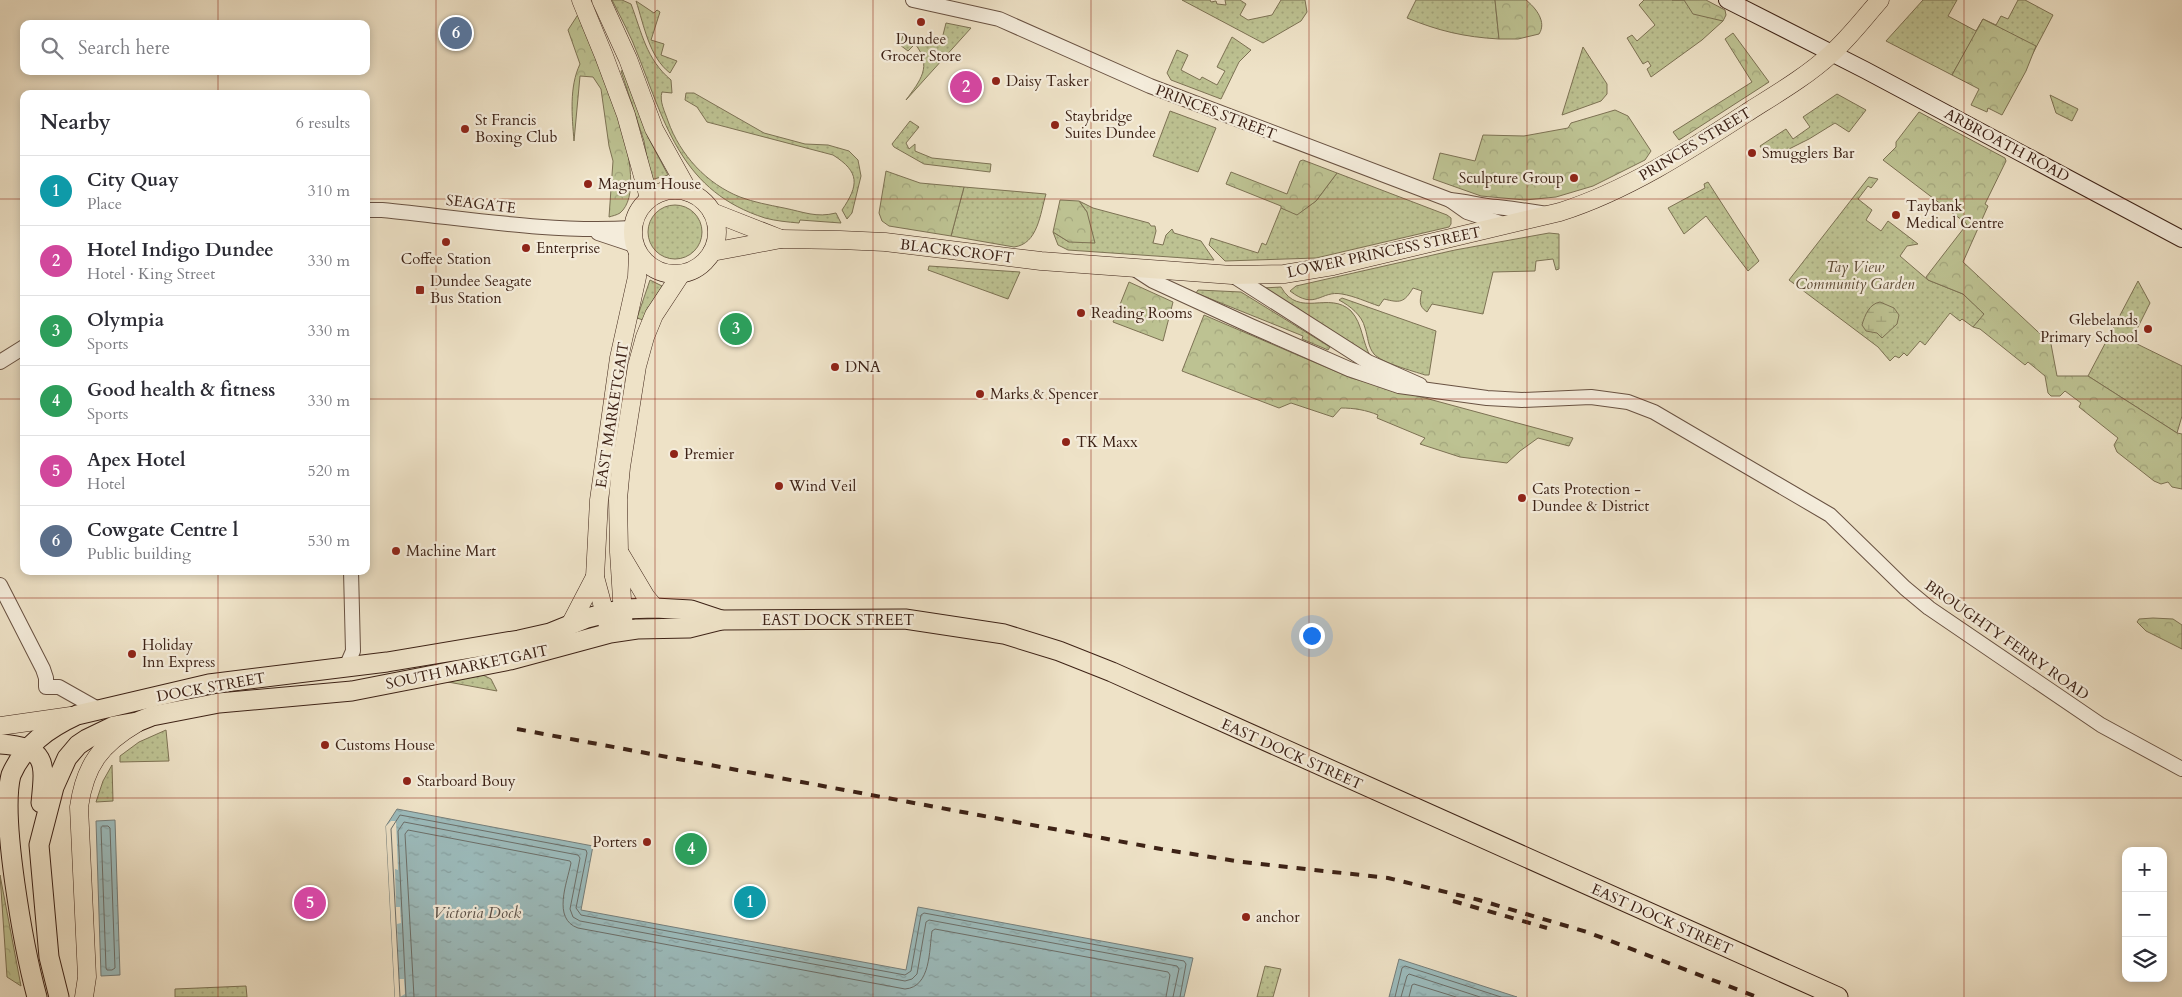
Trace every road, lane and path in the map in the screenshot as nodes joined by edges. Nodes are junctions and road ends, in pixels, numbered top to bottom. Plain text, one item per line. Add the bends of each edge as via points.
1 (581, 0) edge
2 (601, 0) edge
3 (913, 0) edge
4 (1727, 0) edge
5 (1880, 0) edge
6 (1832, 53) junction
7 (689, 192) junction
8 (649, 198) junction
9 (1450, 200) junction
10 (370, 210) edge
11 (712, 212) junction
12 (1548, 214) junction
13 (1506, 225) junction
14 (780, 239) junction
15 (2182, 239) edge
16 (635, 243) junction
17 (712, 252) junction
18 (1133, 268) junction
19 (681, 274) junction
20 (1232, 275) junction
21 (20, 350) edge
22 (0, 362) edge
23 (1435, 391) junction
24 (1592, 397) joint
25 (619, 552) junction
26 (351, 575) edge
27 (595, 576) junction
28 (0, 585) edge
29 (655, 608) junction
30 (614, 611) junction
31 (721, 620) junction
32 (570, 625) junction
33 (618, 632) junction
34 (346, 667) junction
35 (352, 691) joint
36 (98, 709) junction
37 (77, 715) junction
38 (138, 722) junction
39 (0, 726) edge
40 (0, 744) edge
41 (27, 749) junction
42 (2182, 769) edge
43 (38, 844) junction
44 (37, 997) edge
45 (59, 997) edge
46 (84, 997) edge
47 (1838, 997) edge

1 - 8 main road via 626,115
2 - 7 main road via 628,59 654,129
3 - 9 street, PRINCES STREET via 1009,22 1150,86
4 - 6 main road, ARBROATH ROAD
5 - 6 main road, PRINCES STREET
6 - 12 main road, PRINCES STREET via 1798,80 1739,118 1633,181 1589,202
6 - 15 main road, ARBROATH ROAD
7 - 8 main road via 661,192
7 - 11 main road via 706,203
8 - 16 main road via 635,217
9 - 12 street, PRINCES STREET
9 - 13 street, PRINCES STREET via 1467,212
10 - 16 street, SEAGATE via 593,231
11 - 14 main road, BLACKSCROFT
11 - 17 main road via 717,225 717,239
12 - 13 main road, PRINCES STREET
13 - 20 main road, LOWER PRINCESS STREET via 1333,266 1284,274
14 - 17 main road, BLACKSCROFT
14 - 18 main road, BLACKSCROFT via 868,241 990,257
16 - 19 main road via 649,266 664,274
16 - 27 main road, EAST MARKETGAIT via 637,278 602,470
17 - 19 main road via 704,263
18 - 20 main road, BLACKSCROFT
18 - 23 street, BLACKSCROFT via 1153,282 1349,369 1399,386
19 - 25 main road, EAST MARKETGAIT via 654,315 637,366 618,499
20 - 23 street, BLACKSCROFT via 1368,362
21 - 22 street
23 - 24 street, BLACKSCROFT via 1522,400
24 - 42 street, BROUGHTY FERRY ROAD via 1628,402 1654,412 1830,515 1929,608 2101,725
25 - 29 main road, EAST MARKETGAIT
25 - 30 main road, EAST MARKETGAIT
26 - 34 street via 353,650
27 - 30 main road, EAST MARKETGAIT
27 - 32 main road, EAST MARKETGAIT
28 - 36 street via 43,668 46,687 59,687
29 - 30 highway, EAST DOCK STREET
29 - 31 highway, EAST DOCK STREET via 691,610
30 - 32 highway, EAST DOCK STREET
30 - 33 main road, EAST MARKETGAIT
31 - 33 highway, EAST DOCK STREET via 688,628
31 - 47 highway, EAST DOCK STREET via 905,619 1004,634 1059,652 1112,672
32 - 34 highway, SOUTH MARKETGAIT via 519,640
33 - 35 highway, SOUTH MARKETGAIT via 510,660
34 - 36 highway, DOCK STREET via 209,684
35 - 38 highway, DOCK STREET via 219,703 152,716
36 - 37 highway, DOCK STREET
37 - 39 main road
37 - 41 highway, DOCK STREET via 59,723
38 - 43 highway, DOCK STREET via 100,732 78,745 70,754 54,787
38 - 46 main road via 107,744 86,774 81,791 79,807 87,977
40 - 41 highway
41 - 43 highway via 38,756 44,770
41 - 44 highway, DOCK STREET via 10,776 5,811 18,916
43 - 45 highway via 49,957

